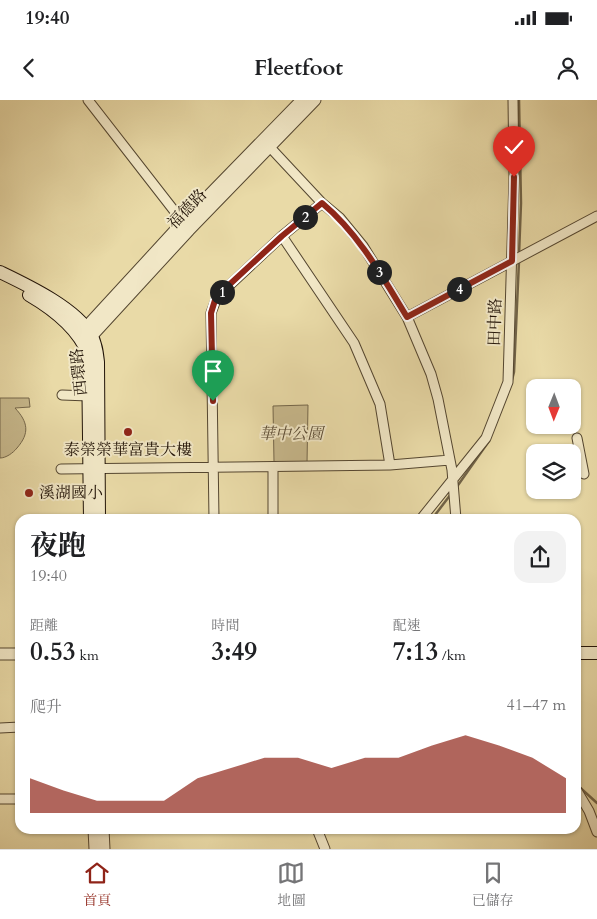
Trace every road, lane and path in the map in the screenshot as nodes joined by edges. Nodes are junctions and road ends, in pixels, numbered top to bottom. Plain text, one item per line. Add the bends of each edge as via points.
1 (88, 100) edge
2 (302, 100) edge
3 (315, 100) edge
4 (513, 100) edge
5 (267, 144) junction
6 (322, 203) junction
7 (597, 216) edge
8 (186, 226) junction
9 (282, 236) junction
10 (512, 261) junction
11 (0, 272) edge
12 (0, 282) edge
13 (407, 317) junction
14 (85, 336) junction
15 (62, 396) dead end
16 (89, 396) junction
17 (577, 438) dead end
18 (450, 460) junction
19 (390, 465) junction
20 (213, 467) junction
21 (273, 467) junction
22 (61, 469) dead end
23 (94, 469) junction
24 (584, 474) dead end
25 (453, 480) junction
26 (90, 514) edge
27 (98, 514) edge
28 (214, 514) edge
29 (273, 514) edge
30 (426, 514) edge
31 (456, 514) edge
32 (581, 646) edge
33 (597, 646) edge
34 (581, 653) edge
35 (597, 653) edge
36 (0, 654) edge
37 (15, 654) edge
38 (15, 727) edge
39 (0, 728) edge
40 (581, 797) edge
41 (0, 799) edge
42 (15, 799) edge
43 (597, 832) edge
44 (94, 834) edge
45 (103, 834) edge
46 (319, 834) edge
47 (95, 849) edge
48 (104, 849) edge
49 (326, 849) edge

1 - 8 street
2 - 5 street, 福德路
3 - 5 street, 福德路
4 - 10 street, 田中路
5 - 6 street
5 - 8 street, 福德路
6 - 9 street
6 - 13 street via 340,218 363,246
7 - 10 street
8 - 14 street, 福德路
9 - 19 street via 354,343 380,404
9 - 20 street via 216,297 212,305
10 - 13 street
10 - 25 street, 田中路 via 508,382 486,438
11 - 14 main road, 西環路 via 38,291 76,318
12 - 14 main road, 西環路 via 31,296
13 - 18 street via 431,374
14 - 16 main road, 西環路
14 - 23 main road, 西環路 via 96,348 98,362
15 - 16 street
16 - 23 main road, 西環路
17 - 24 street
18 - 19 street
18 - 25 street
19 - 21 street
20 - 21 street
20 - 23 street
20 - 28 street
21 - 29 street
22 - 23 street
23 - 26 main road, 西環路
23 - 27 main road, 西環路
25 - 30 street, 田中路
25 - 31 street
32 - 33 main road
34 - 35 main road
36 - 37 street
38 - 39 street
40 - 43 street
41 - 42 street
44 - 47 street
45 - 48 street
46 - 49 street

